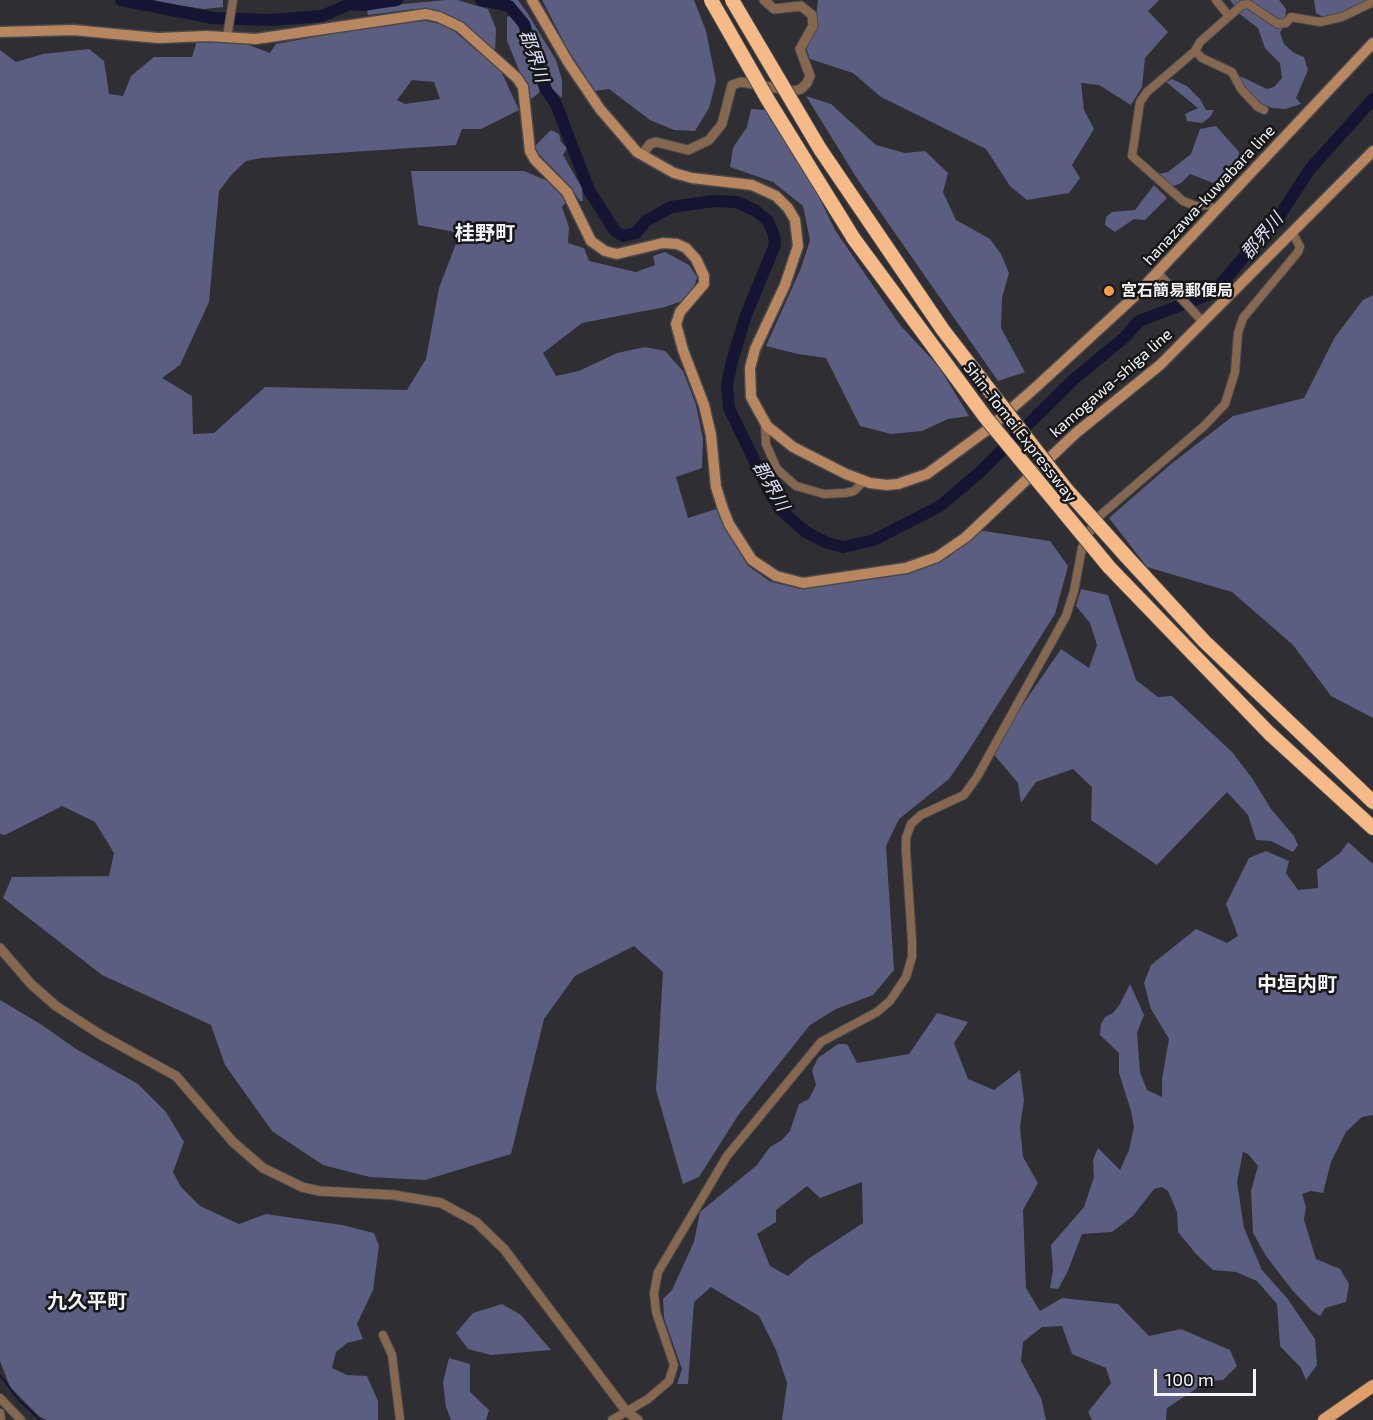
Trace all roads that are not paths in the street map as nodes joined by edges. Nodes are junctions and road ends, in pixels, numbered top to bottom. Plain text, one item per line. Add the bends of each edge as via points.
1 (233, 0) edge
2 (532, 0) edge
3 (711, 0) edge
4 (732, 0) edge
5 (764, 0) edge
6 (1216, 0) edge
7 (1373, 2) edge
8 (1228, 15) junction
9 (0, 32) edge
10 (227, 37) junction
11 (1373, 44) edge
12 (1195, 51) junction
13 (1264, 110) dead end
14 (1373, 151) edge
15 (642, 155) junction
16 (1216, 210) junction
17 (1293, 232) junction
18 (1160, 274) junction
19 (1199, 318) junction
20 (765, 422) junction
21 (864, 481) junction
22 (1373, 802) edge
23 (1373, 828) edge
24 (0, 948) edge
25 (384, 1335) dead end
26 (1373, 1386) edge
27 (0, 1398) edge
28 (626, 1411) junction
29 (0, 1413) edge
30 (1, 1420) edge
31 (21, 1420) edge
32 (400, 1420) edge
33 (612, 1420) edge
34 (638, 1420) edge
35 (1324, 1420) edge

1 - 10 street
2 - 15 main road, hanazawa-kuwabara line via 600,110
3 - 23 highway, Shin-Tomei Expressway, bridge via 854,238 986,418 1109,567 1269,733
4 - 22 highway, Shin-Tomei Expressway, bridge via 820,149 943,330 1059,479 1204,641
5 - 15 street via 774,9 801,6 812,15 813,26 800,49 810,76 807,83 794,91 741,82 732,85 722,124 709,140 688,150 656,142
6 - 8 street
7 - 8 street via 1342,17 1320,22 1291,17 1278,24 1248,4
8 - 12 street
9 - 10 main road, kamogawa-shiga line via 73,30 158,38
10 - 19 main road, kamogawa-shiga line via 271,38 426,14 460,27 517,78 525,98 530,152 567,192 591,241 617,254 677,243 696,259 704,284 680,312 676,324 711,435 716,487 729,524 744,550 764,570 785,579 803,583 893,571 937,557 966,537 1076,433 1160,365
11 - 16 main road, hanazawa-kuwabara line
12 - 13 street via 1232,72 1241,89
12 - 16 street via 1140,102 1132,156 1183,201
14 - 17 main road, kamogawa-shiga line
15 - 20 main road, hanazawa-kuwabara line via 658,166 692,178 762,189 776,196 795,220 798,246 794,261 750,368 751,397
16 - 18 main road, hanazawa-kuwabara line
17 - 19 main road, kamogawa-shiga line
17 - 28 street via 1298,252 1243,318 1235,372 1225,404 1096,519 1082,548 1066,616 977,777 964,795 921,816 912,825 906,851 912,957 901,986 877,1012 821,1042 727,1156 658,1272 656,1312 674,1365 672,1374 664,1388
18 - 19 street
18 - 21 main road, hanazawa-kuwabara line via 987,430 927,474 898,484
20 - 21 main road, hanazawa-kuwabara line via 793,447
20 - 21 street via 766,444 777,469 796,486 835,494 854,491
24 - 28 street via 56,1006 176,1076 233,1142 263,1168 310,1189 418,1198 441,1203 476,1221 504,1249
25 - 32 street via 392,1355
26 - 35 main road
27 - 31 street
28 - 33 street
28 - 34 street
29 - 30 street

